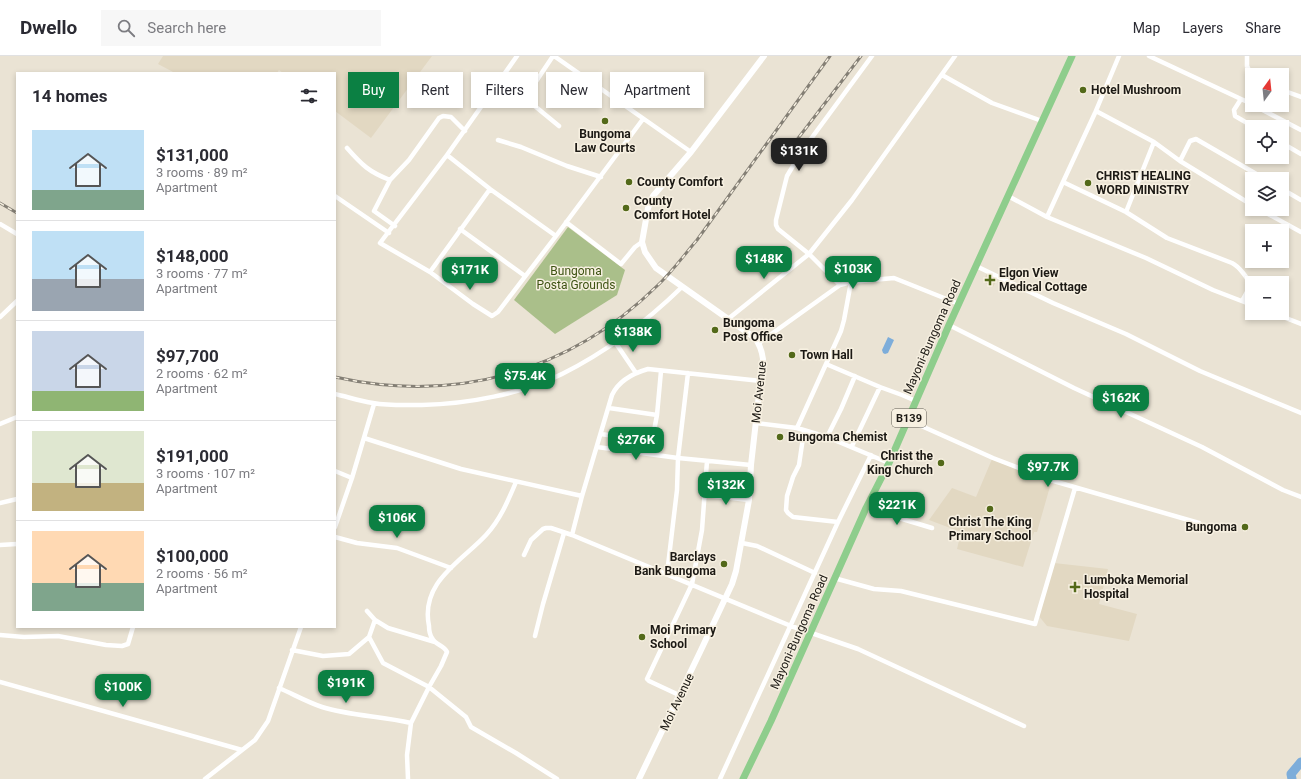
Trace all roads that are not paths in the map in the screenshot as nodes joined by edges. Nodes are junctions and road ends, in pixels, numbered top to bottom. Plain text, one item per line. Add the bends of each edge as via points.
1 (517, 56) edge
2 (553, 56) edge
3 (764, 56) edge
4 (872, 56) edge
5 (955, 56) edge
6 (1072, 56) edge
7 (1119, 56) edge
8 (1149, 56) edge
9 (1247, 56) edge
10 (1248, 68) edge
11 (942, 75) junction
12 (1289, 93) edge
13 (1301, 97) edge
14 (1241, 99) junction
15 (1245, 101) edge
16 (1096, 111) junction
17 (1266, 112) edge
18 (643, 119) junction
19 (1042, 121) junction
20 (1245, 122) edge
21 (559, 126) dead end
22 (1301, 130) edge
23 (465, 131) junction
24 (498, 140) dead end
25 (1154, 142) junction
26 (1289, 147) edge
27 (347, 148) dead end
28 (691, 152) junction
29 (1301, 154) edge
30 (447, 155) junction
31 (1180, 161) junction
32 (1253, 172) edge
33 (600, 177) junction
34 (390, 180) junction
35 (1063, 182) junction
36 (490, 189) junction
37 (1289, 193) edge
38 (1008, 196) junction
39 (336, 197) edge
40 (1301, 200) edge
41 (1245, 201) edge
42 (1126, 212) junction
43 (1272, 216) edge
44 (1048, 217) junction
45 (566, 222) junction
46 (0, 224) edge
47 (394, 226) junction
48 (460, 229) junction
49 (1301, 232) edge
50 (16, 233) edge
51 (389, 233) junction
52 (556, 236) junction
53 (642, 242) junction
54 (809, 254) junction
55 (976, 266) junction
56 (430, 272) junction
57 (525, 276) junction
58 (851, 282) junction
59 (840, 285) junction
60 (682, 287) junction
61 (1242, 301) junction
62 (16, 302) edge
63 (1245, 302) edge
64 (959, 304) junction
65 (0, 316) edge
66 (728, 319) junction
67 (1289, 319) edge
68 (1301, 324) edge
69 (949, 325) junction
70 (615, 342) junction
71 (759, 343) junction
72 (826, 364) junction
73 (661, 371) junction
74 (636, 373) junction
75 (688, 373) junction
76 (855, 376) junction
77 (761, 381) junction
78 (880, 387) junction
79 (336, 394) edge
80 (916, 401) junction
81 (374, 404) junction
82 (608, 408) junction
83 (1301, 413) edge
84 (657, 416) junction
85 (16, 417) edge
86 (908, 420) junction
87 (756, 423) junction
88 (0, 424) edge
89 (797, 428) junction
90 (804, 431) junction
91 (601, 434) junction
92 (827, 437) junction
93 (364, 438) junction
94 (852, 446) junction
95 (597, 447) junction
96 (871, 455) junction
97 (678, 458) junction
98 (707, 461) junction
99 (889, 462) junction
100 (751, 465) junction
101 (336, 472) edge
102 (352, 478) junction
103 (516, 482) junction
104 (1075, 488) junction
105 (705, 495) junction
106 (582, 496) junction
107 (1301, 497) edge
108 (16, 499) edge
109 (749, 500) junction
110 (0, 503) edge
111 (866, 508) junction
112 (838, 522) junction
113 (1199, 523) dead end
114 (336, 524) edge
115 (932, 528) dead end
116 (564, 533) junction
117 (572, 534) junction
118 (336, 537) edge
119 (742, 543) junction
120 (16, 544) edge
121 (0, 545) edge
122 (524, 555) dead end
123 (451, 568) junction
124 (815, 573) junction
125 (667, 574) junction
126 (834, 578) junction
127 (692, 584) junction
128 (725, 598) junction
129 (367, 611) dead end
130 (375, 620) junction
131 (791, 626) junction
132 (133, 628) edge
133 (301, 628) edge
134 (811, 633) junction
135 (0, 634) edge
136 (369, 636) junction
137 (535, 636) dead end
138 (435, 642) junction
139 (292, 650) junction
140 (0, 682) edge
141 (429, 687) junction
142 (279, 688) junction
143 (679, 696) junction
144 (411, 723) junction
145 (1024, 726) dead end
146 (242, 750) junction
147 (205, 779) edge
148 (408, 779) edge
149 (557, 779) edge
150 (640, 779) edge
151 (720, 779) edge
152 (743, 779) edge

1 - 23 street
2 - 18 street
2 - 21 street via 526,98
3 - 28 street
4 - 54 street via 802,151 787,176 776,225
5 - 11 street
6 - 19 main road, Mayoni-Bungoma Road / B139
7 - 16 street
8 - 14 street
9 - 10 street
11 - 19 street via 992,103
11 - 54 street via 852,200
12 - 13 street
14 - 15 street
14 - 20 street via 1234,110 1235,116
16 - 25 street
16 - 35 street
17 - 22 street
18 - 28 street
18 - 33 street
19 - 38 main road, Mayoni-Bungoma Road / B139
23 - 30 street
23 - 34 street via 452,117 439,118 409,160
24 - 33 street
25 - 31 street
25 - 42 street
26 - 29 street
27 - 34 street via 367,169
28 - 53 street via 653,196 646,212
30 - 36 street
30 - 47 street
31 - 32 street via 1190,141 1196,139
31 - 41 street
33 - 45 street
34 - 47 street via 374,211
35 - 42 street
35 - 44 street
36 - 48 street
36 - 52 street
37 - 40 street
38 - 44 street
38 - 55 main road, Mayoni-Bungoma Road / B139
39 - 51 street
42 - 61 street via 1168,238 1238,266 1249,286
43 - 49 street
44 - 61 street
45 - 52 street
45 - 53 street via 621,264
46 - 50 street
47 - 51 street
48 - 56 street
48 - 57 street
51 - 56 street via 380,243
52 - 57 street
53 - 60 street, Moi Avenue via 645,252 656,268
54 - 59 street
54 - 66 street
55 - 64 main road, Mayoni-Bungoma Road / B139
55 - 83 street via 1126,334 1200,371
56 - 57 street via 492,316 498,312
58 - 59 street
58 - 64 street via 894,278
58 - 72 street via 843,326
59 - 71 street
60 - 66 street, Moi Avenue
60 - 70 street via 662,307
61 - 63 street
62 - 65 street
64 - 69 main road, Mayoni-Bungoma Road / B139
66 - 71 street, Moi Avenue
67 - 68 street
69 - 80 main road, Mayoni-Bungoma Road / B139
69 - 107 street
70 - 74 street
70 - 81 street via 561,375 504,394 468,402 442,404
71 - 77 street, Moi Avenue via 763,359
72 - 76 street
72 - 89 street
73 - 74 street via 648,369
73 - 75 street
73 - 84 street
74 - 82 street via 618,385
75 - 77 street
75 - 97 street
76 - 78 street
76 - 92 street
77 - 87 street, Moi Avenue
78 - 80 street
78 - 94 street
79 - 81 street
80 - 86 main road, Mayoni-Bungoma Road / B139
81 - 93 street
82 - 84 street
82 - 91 street
84 - 91 street via 653,436 646,440
85 - 88 street
86 - 99 main road, Mayoni-Bungoma Road / B139
86 - 104 street via 993,458
87 - 89 street
87 - 100 street, Moi Avenue
89 - 90 street
90 - 92 street
90 - 112 street via 799,465 790,484 786,510 793,516
91 - 95 street
92 - 94 street
93 - 102 street
93 - 103 street
94 - 96 street
95 - 97 street
95 - 106 street
96 - 99 street
96 - 112 street
97 - 98 street
97 - 125 street
98 - 100 street
98 - 105 street
99 - 111 main road, Mayoni-Bungoma Road / B139
100 - 109 street, Moi Avenue
101 - 102 street
102 - 114 street
103 - 106 street
103 - 123 street via 507,505 486,535
104 - 113 street
104 - 126 street via 1035,624 901,591 874,589
105 - 109 street
105 - 127 street
106 - 117 street
108 - 110 street
109 - 119 street, Moi Avenue
111 - 115 street
111 - 126 main road, Mayoni-Bungoma Road / B139
112 - 124 street
116 - 117 street
116 - 122 street via 551,528 543,529 531,540
116 - 137 street
117 - 125 street
118 - 123 street via 357,543 397,548
119 - 124 street via 757,546
119 - 128 street, Moi Avenue via 736,571
120 - 121 street
123 - 138 street via 429,598 428,625
124 - 131 street
125 - 127 street
126 - 134 main road, Mayoni-Bungoma Road / B139
127 - 128 street
127 - 143 street via 647,679
128 - 131 street
128 - 143 street, Moi Avenue
129 - 130 street
130 - 136 street
130 - 138 street via 388,628
131 - 134 street
131 - 151 street
132 - 135 street via 128,644 122,646 58,636 24,638
133 - 139 street
134 - 145 street via 858,649
134 - 152 main road, Mayoni-Bungoma Road / B139
136 - 139 street via 349,654 323,656
136 - 141 street via 383,663
138 - 141 street via 447,652
139 - 142 street
140 - 146 street
141 - 144 street
141 - 149 street via 466,718 471,727
142 - 144 street via 320,706 342,712
142 - 146 street via 268,721 255,740
143 - 150 street, Moi Avenue
144 - 148 street via 407,755
146 - 147 street

